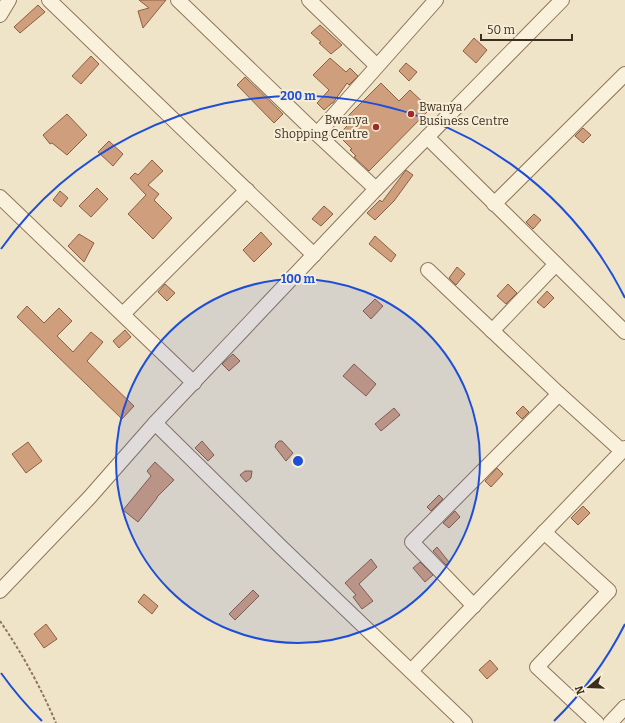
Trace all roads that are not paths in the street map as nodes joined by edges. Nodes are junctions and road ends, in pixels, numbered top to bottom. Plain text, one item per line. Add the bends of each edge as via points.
1 (9, 0) edge
2 (49, 0) edge
3 (178, 0) edge
4 (310, 0) edge
5 (436, 0) edge
6 (562, 0) edge
7 (0, 15) edge
8 (377, 66) junction
9 (623, 80) edge
10 (317, 134) junction
11 (427, 137) junction
12 (376, 189) junction
13 (247, 190) junction
14 (0, 197) edge
15 (494, 204) junction
16 (314, 255) junction
17 (556, 264) junction
18 (428, 270) dead end
19 (123, 314) junction
20 (492, 331) junction
21 (625, 332) edge
22 (194, 383) junction
23 (559, 394) junction
24 (156, 423) junction
25 (624, 449) edge
26 (544, 532) junction
27 (0, 591) edge
28 (474, 606) junction
29 (411, 671) junction
30 (625, 707) edge
31 (465, 723) edge
32 (596, 723) edge
33 (610, 723) edge

1 - 7 street
2 - 13 street
3 - 10 street
4 - 8 street
5 - 8 street
6 - 11 street
8 - 10 street
9 - 15 street
10 - 12 street
11 - 12 street
11 - 15 street
12 - 16 street
13 - 16 street
13 - 19 street
14 - 19 street
15 - 17 street
16 - 22 street
17 - 20 street
17 - 21 street
18 - 20 street
19 - 22 street
20 - 23 street
22 - 24 street
23 - 25 street
23 - 28 street via 412,542
24 - 27 street
24 - 29 street
25 - 26 street
26 - 28 street
26 - 32 street via 609,591 537,667
28 - 29 street
29 - 31 street
30 - 33 street

